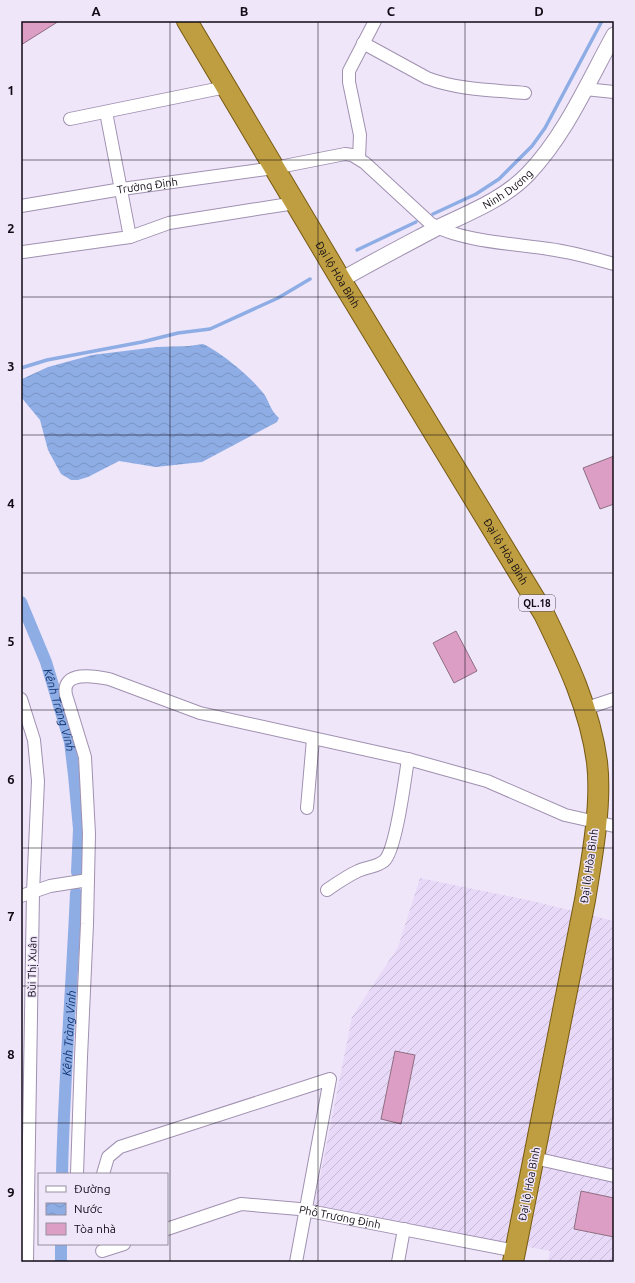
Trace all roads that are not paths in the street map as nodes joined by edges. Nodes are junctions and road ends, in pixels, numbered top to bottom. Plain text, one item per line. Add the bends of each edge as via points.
1 (186, 21) edge
2 (375, 21) edge
3 (614, 35) edge
4 (363, 43) junction
5 (226, 87) junction
6 (585, 89) junction
7 (614, 92) edge
8 (525, 94) dead end
9 (106, 112) junction
10 (70, 119) dead end
11 (359, 158) junction
12 (274, 168) junction
13 (122, 189) junction
14 (295, 204) junction
15 (21, 206) edge
16 (438, 228) junction
17 (130, 237) junction
18 (23, 252) dead end
19 (614, 264) edge
20 (341, 280) junction
21 (21, 699) edge
22 (614, 699) edge
23 (584, 709) junction
24 (312, 739) junction
25 (408, 759) junction
26 (307, 808) dead end
27 (605, 825) edge
28 (88, 880) junction
29 (327, 890) dead end
30 (33, 892) junction
31 (21, 896) edge
32 (534, 1158) junction
33 (77, 1173) edge
34 (103, 1173) edge
35 (614, 1176) edge
36 (24, 1191) edge
37 (306, 1210) junction
38 (168, 1229) edge
39 (404, 1229) junction
40 (121, 1245) edge
41 (102, 1252) edge
42 (514, 1256) edge
43 (27, 1262) edge
44 (296, 1262) edge
45 (398, 1262) edge

1 - 5 highway, Đại lộ Hòa Bình / QL.18
2 - 4 street
3 - 6 street, Ninh Dương
4 - 8 street via 436,81 463,87
4 - 11 street via 348,77 360,135
5 - 9 street
5 - 12 highway, Đại lộ Hòa Bình / QL.18
6 - 7 street
6 - 16 street, Ninh Dương via 552,145 527,175 495,199
9 - 10 street
9 - 13 street
11 - 12 street, Trường Định via 346,154
11 - 16 street
12 - 13 street, Trường Định
12 - 14 highway, Đại lộ Hòa Bình / QL.18
13 - 15 street, Trường Định
13 - 17 street
14 - 17 street via 169,223
14 - 20 highway, Đại lộ Hòa Bình / QL.18
16 - 19 street via 472,237 570,253
16 - 20 street, Ninh Dương
17 - 18 street
20 - 23 highway, Đại lộ Hòa Bình / QL.18 via 544,614 566,660
21 - 30 street, Bùi Thị Xuân via 34,740 38,782
22 - 23 street
23 - 27 highway, Đại lộ Hòa Bình / QL.18 via 594,742 598,795
24 - 25 street
24 - 26 street
24 - 28 street via 200,713 109,679 82,676 68,681 65,685 66,694 85,757
25 - 27 street via 487,781 565,815
25 - 29 street via 388,857 380,864 349,875
27 - 32 highway, Đại lộ Hòa Bình / QL.18 via 591,859
28 - 30 street via 56,884
28 - 33 street
30 - 31 street
30 - 36 street, Bùi Thị Xuân
32 - 35 street
32 - 42 highway, Đại lộ Hòa Bình / QL.18
34 - 37 street via 108,1157 120,1147 330,1079
36 - 43 street, Bùi Thị Xuân via 29,1229
37 - 38 street, Phố Trương Định via 241,1204
37 - 39 street, Phố Trương Định
37 - 44 street
39 - 42 street, Phố Trương Định
39 - 45 street
40 - 41 street

